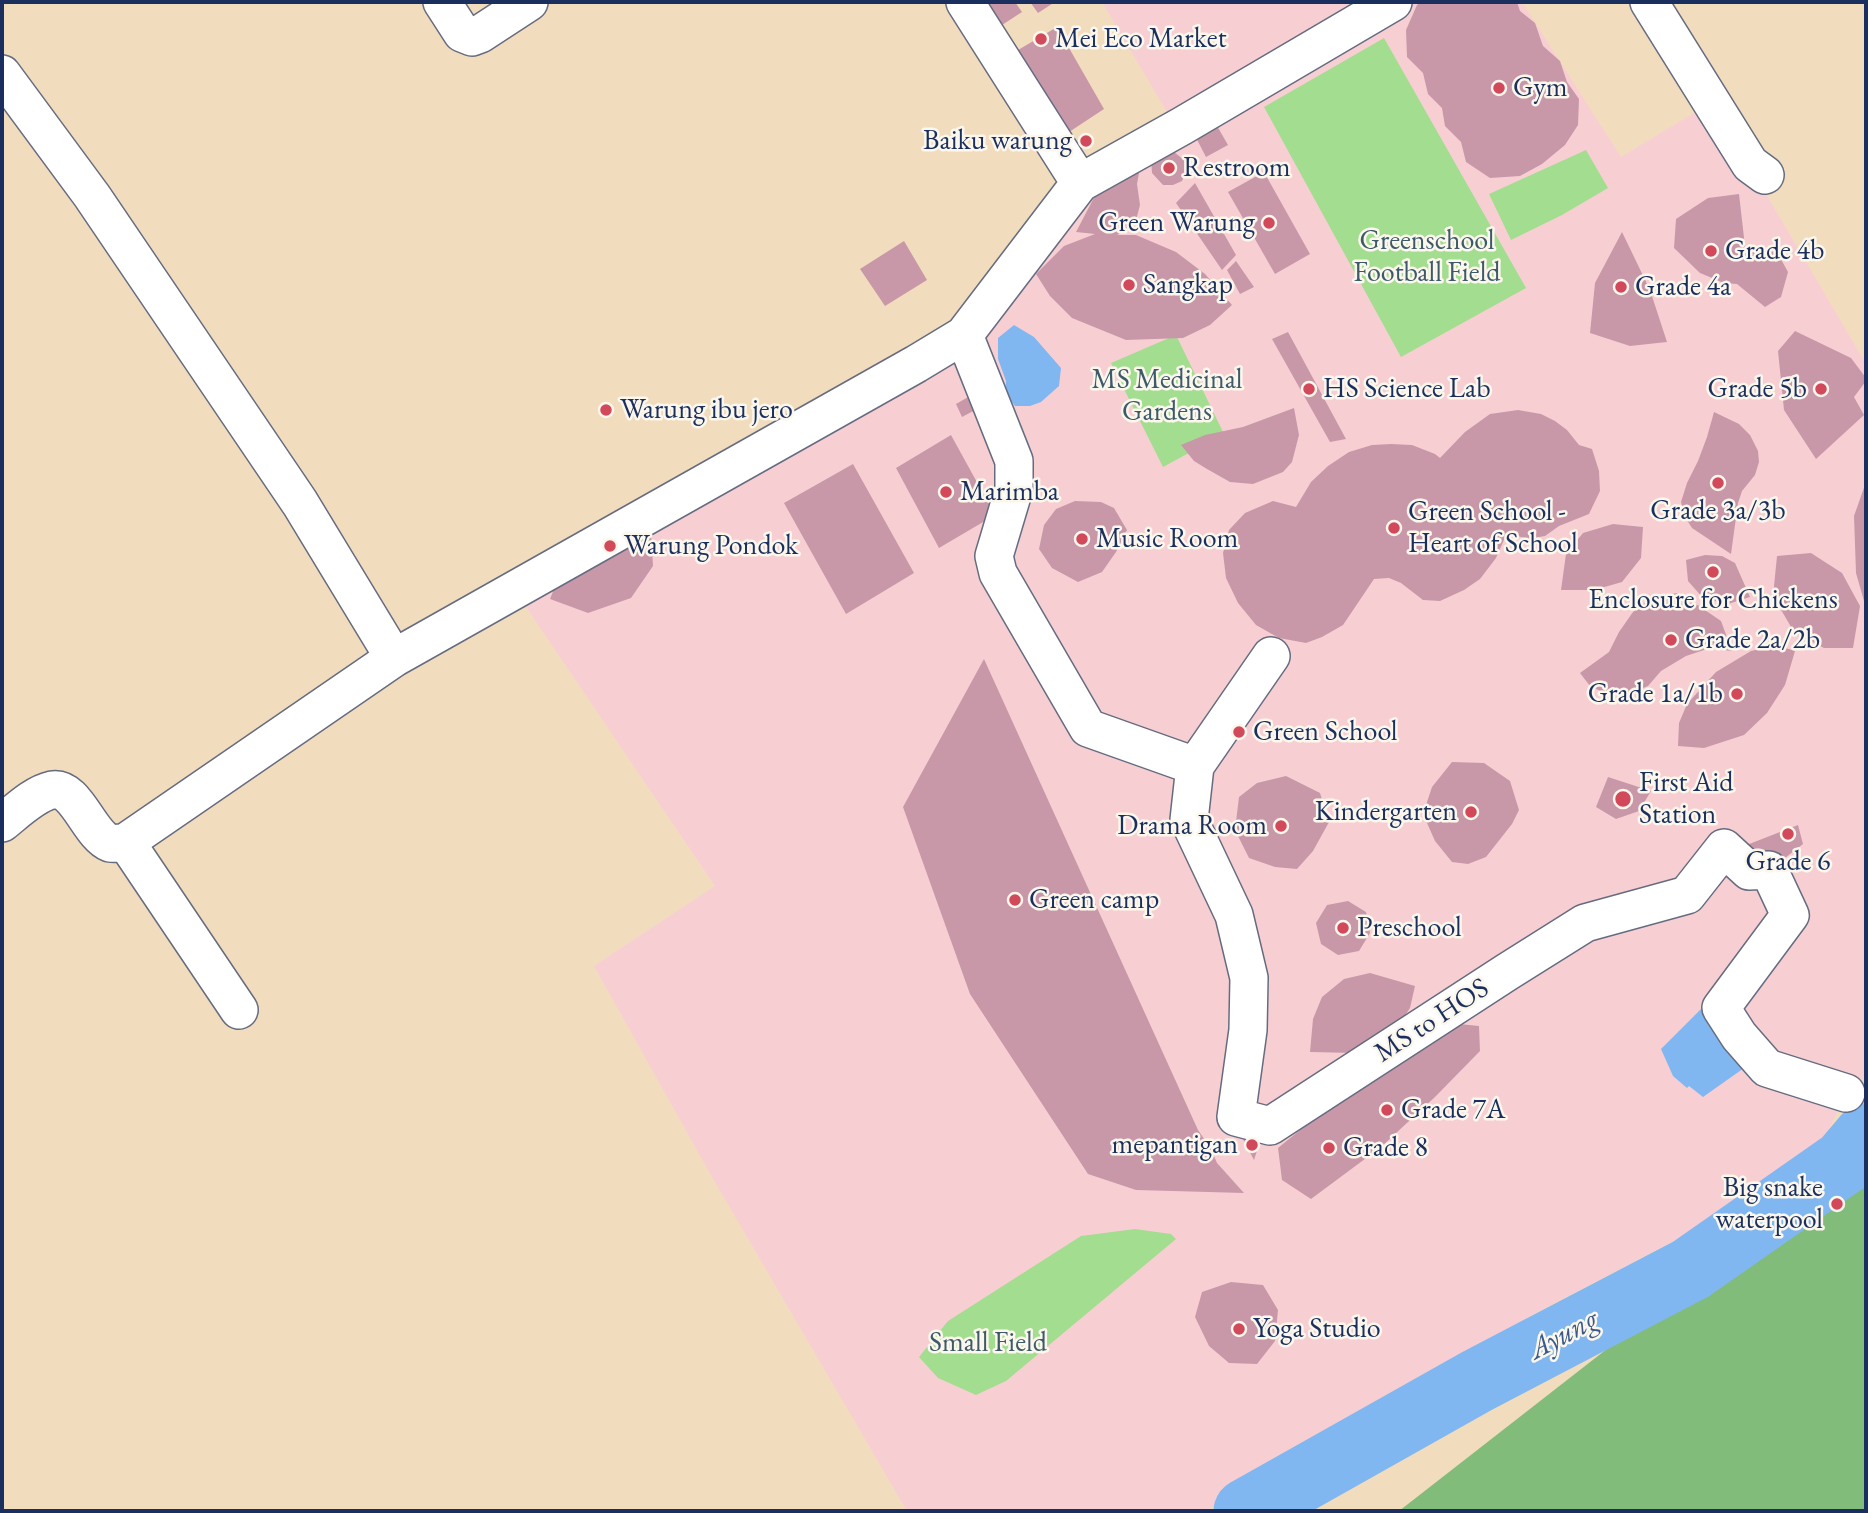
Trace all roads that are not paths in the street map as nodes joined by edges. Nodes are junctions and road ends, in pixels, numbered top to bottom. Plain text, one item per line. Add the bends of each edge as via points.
1 (442, 2) edge
2 (529, 2) edge
3 (965, 2) edge
4 (1393, 2) edge
5 (1649, 2) edge
6 (2, 74) edge
7 (1765, 175) dead end
8 (1080, 183) junction
9 (964, 335) junction
10 (1270, 656) dead end
11 (394, 658) junction
12 (1195, 766) junction
13 (2, 823) edge
14 (126, 842) junction
15 (239, 1010) dead end
16 (1846, 1093) dead end

1 - 2 street via 462,33 472,37
3 - 8 street
4 - 8 street
5 - 7 street via 1750,164
6 - 11 street via 92,196 300,503
8 - 9 street
9 - 11 street
9 - 12 street via 1014,461 1014,489 994,556 998,573 1088,728
10 - 12 street, MS to HOS
11 - 14 street
12 - 16 street, MS to HOS via 1189,820 1234,915 1249,978 1248,1030 1236,1117 1270,1126 1586,923 1687,895 1724,848 1749,871 1769,870 1790,915 1721,1008 1767,1068
13 - 14 street via 55,789 66,793 102,839 112,844
14 - 15 street

